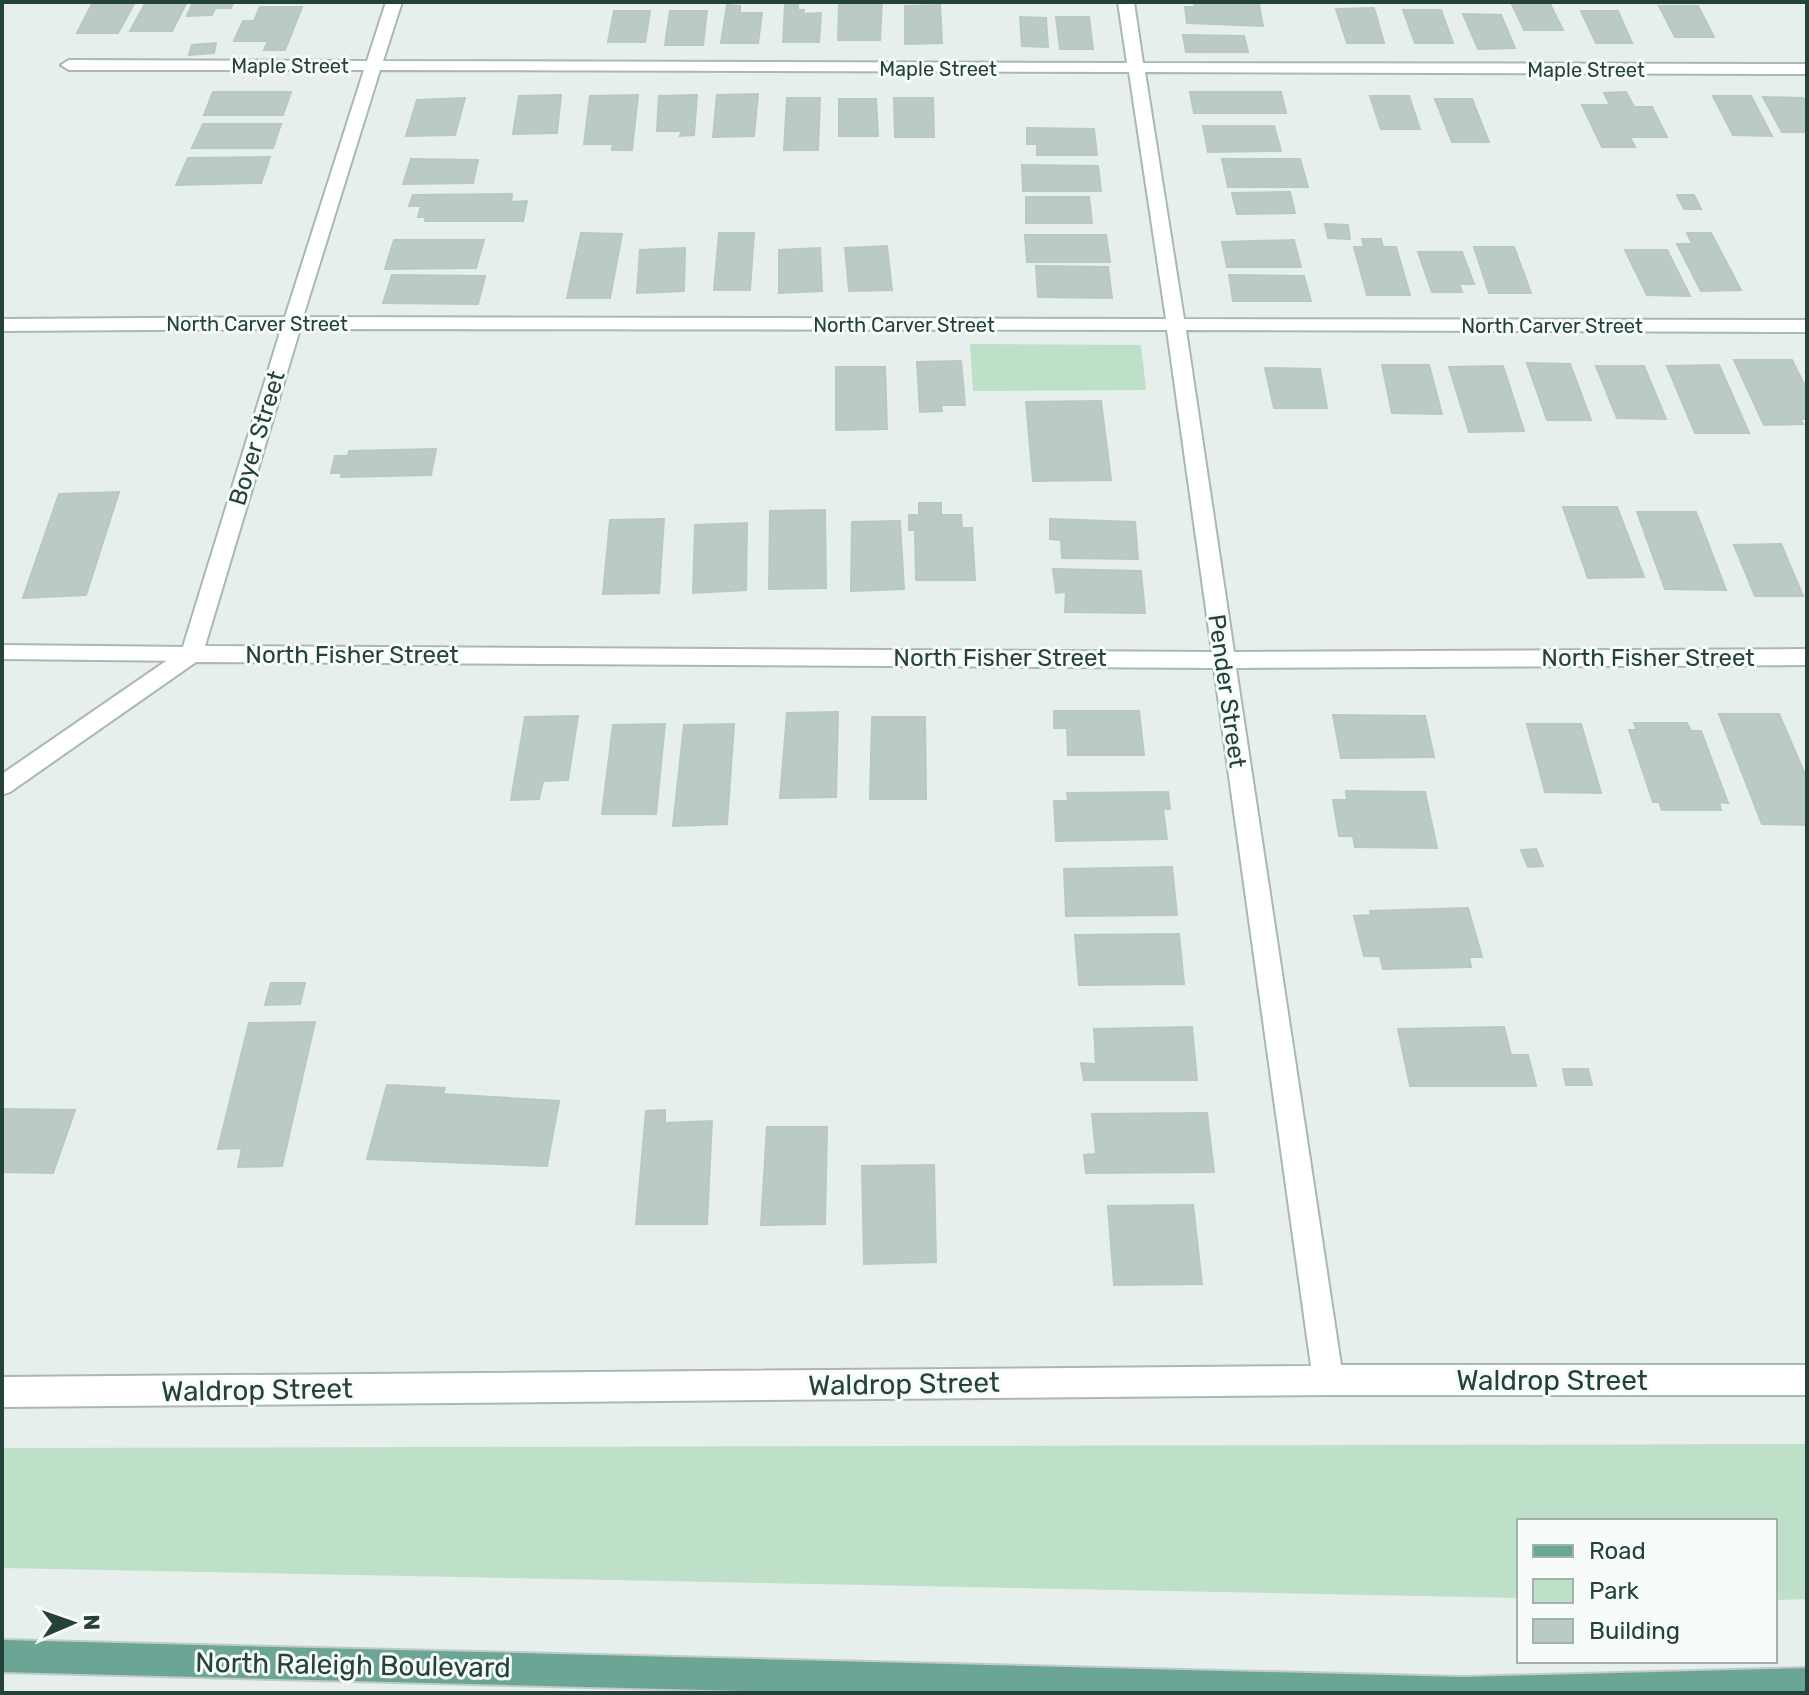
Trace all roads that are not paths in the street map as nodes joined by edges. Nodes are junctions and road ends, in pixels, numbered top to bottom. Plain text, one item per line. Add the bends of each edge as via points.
1 (394, 2) edge
2 (1126, 2) edge
3 (69, 65) dead end
4 (372, 67) junction
5 (1807, 69) edge
6 (1136, 70) junction
7 (292, 323) junction
8 (2, 325) edge
9 (1176, 326) junction
10 (1807, 326) edge
11 (2, 652) edge
12 (192, 654) junction
13 (1807, 657) edge
14 (1222, 660) junction
15 (2, 786) edge
16 (1328, 1380) junction
17 (1807, 1380) edge
18 (2, 1392) edge
19 (2, 1656) edge
20 (1807, 1684) edge

1 - 4 street, Boyer Street
2 - 6 street, Pender Street
3 - 4 street, Maple Street
4 - 6 street, Maple Street
4 - 7 street, Boyer Street
5 - 6 street, Maple Street
6 - 9 street, Pender Street
7 - 8 street, North Carver Street
7 - 9 street, North Carver Street
7 - 12 street, Boyer Street
9 - 10 street, North Carver Street
9 - 14 street, Pender Street
11 - 12 lane
12 - 14 street, North Fisher Street
12 - 15 street
13 - 14 street, North Fisher Street
14 - 16 street, Pender Street
16 - 17 street, Waldrop Street
16 - 18 street, Waldrop Street
19 - 20 main road, North Raleigh Boulevard via 1463,1693

